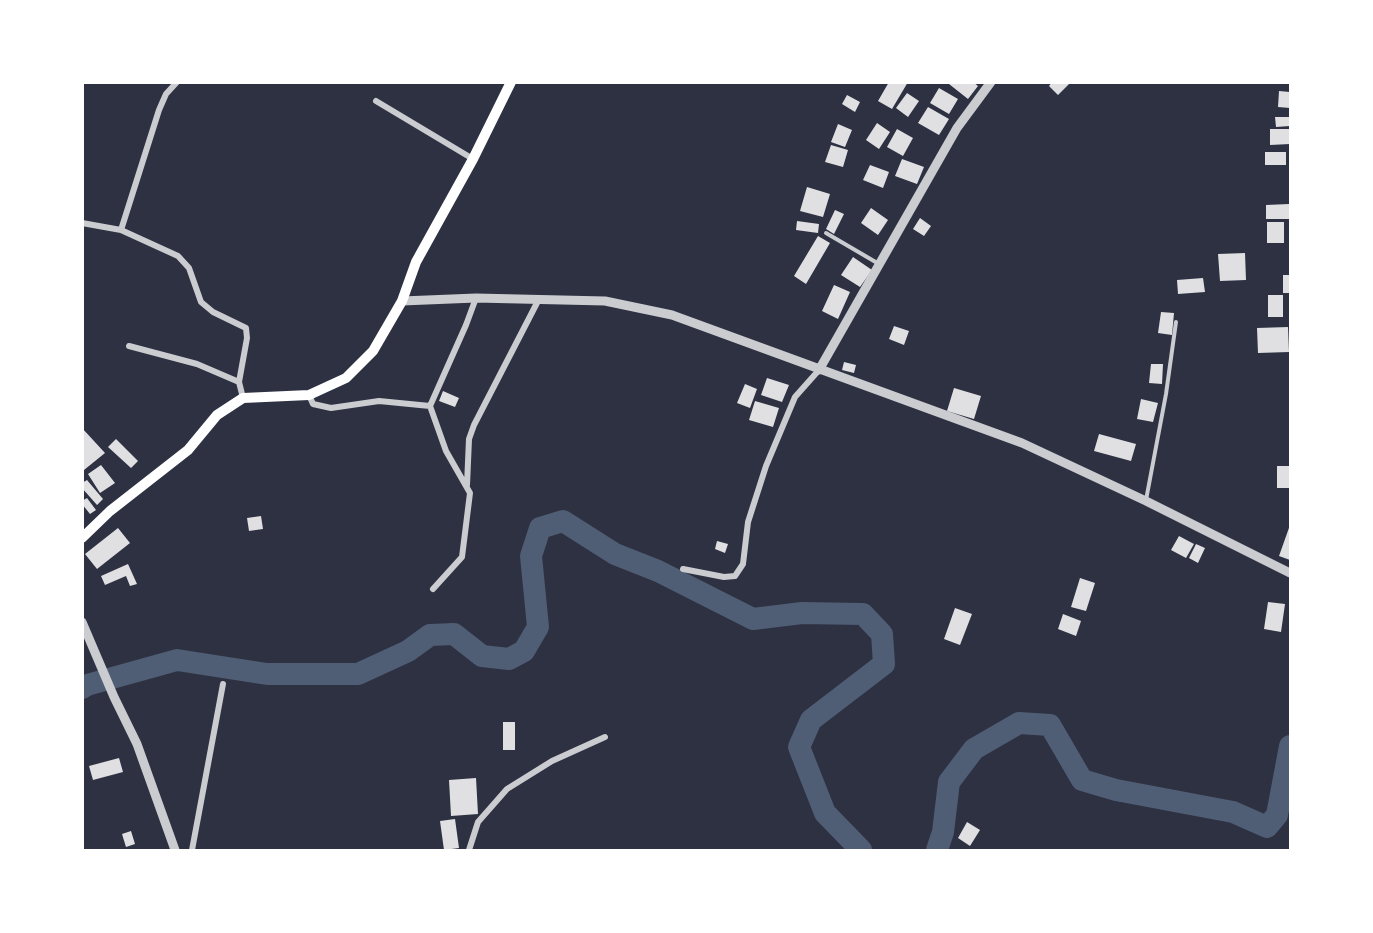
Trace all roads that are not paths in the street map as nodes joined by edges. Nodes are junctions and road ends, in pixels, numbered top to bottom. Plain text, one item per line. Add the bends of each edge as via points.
1 (177, 82) edge
2 (510, 82) edge
3 (985, 84) edge
4 (376, 101) dead end
5 (472, 159) junction
6 (82, 223) edge
7 (120, 230) junction
8 (826, 233) dead end
9 (880, 265) junction
10 (476, 298) junction
11 (539, 299) junction
12 (402, 301) junction
13 (1176, 322) dead end
14 (129, 346) dead end
15 (819, 370) junction
16 (239, 382) junction
17 (309, 395) junction
18 (243, 398) junction
19 (430, 406) junction
20 (467, 485) junction
21 (1146, 501) junction
22 (82, 538) edge
23 (683, 569) dead end
24 (1290, 573) edge
25 (433, 589) dead end
26 (82, 622) edge
27 (224, 684) dead end
28 (605, 736) dead end
29 (175, 850) edge
30 (192, 850) edge
31 (469, 850) edge

1 - 7 street via 159,110
2 - 5 main road
3 - 9 street
4 - 5 street
5 - 12 main road via 416,262
6 - 7 street
7 - 16 street via 178,256 189,268 201,302 246,328
8 - 9 lane
9 - 15 street
10 - 11 street
10 - 12 street
10 - 19 street
11 - 15 street via 605,301 672,315
11 - 20 street via 474,425 469,439
12 - 17 main road via 373,351 346,378
13 - 21 lane
14 - 16 street via 197,364
15 - 21 street via 1022,443
15 - 23 street via 795,397 766,466 748,522 743,564 735,576
16 - 18 street
17 - 18 main road
17 - 19 street via 313,404 331,408 380,401
18 - 22 main road via 217,415 188,450
19 - 20 street via 446,451
20 - 25 street via 470,493 462,557
21 - 24 street
26 - 29 street via 137,744
27 - 30 street
28 - 31 street via 552,761 507,789 478,822

